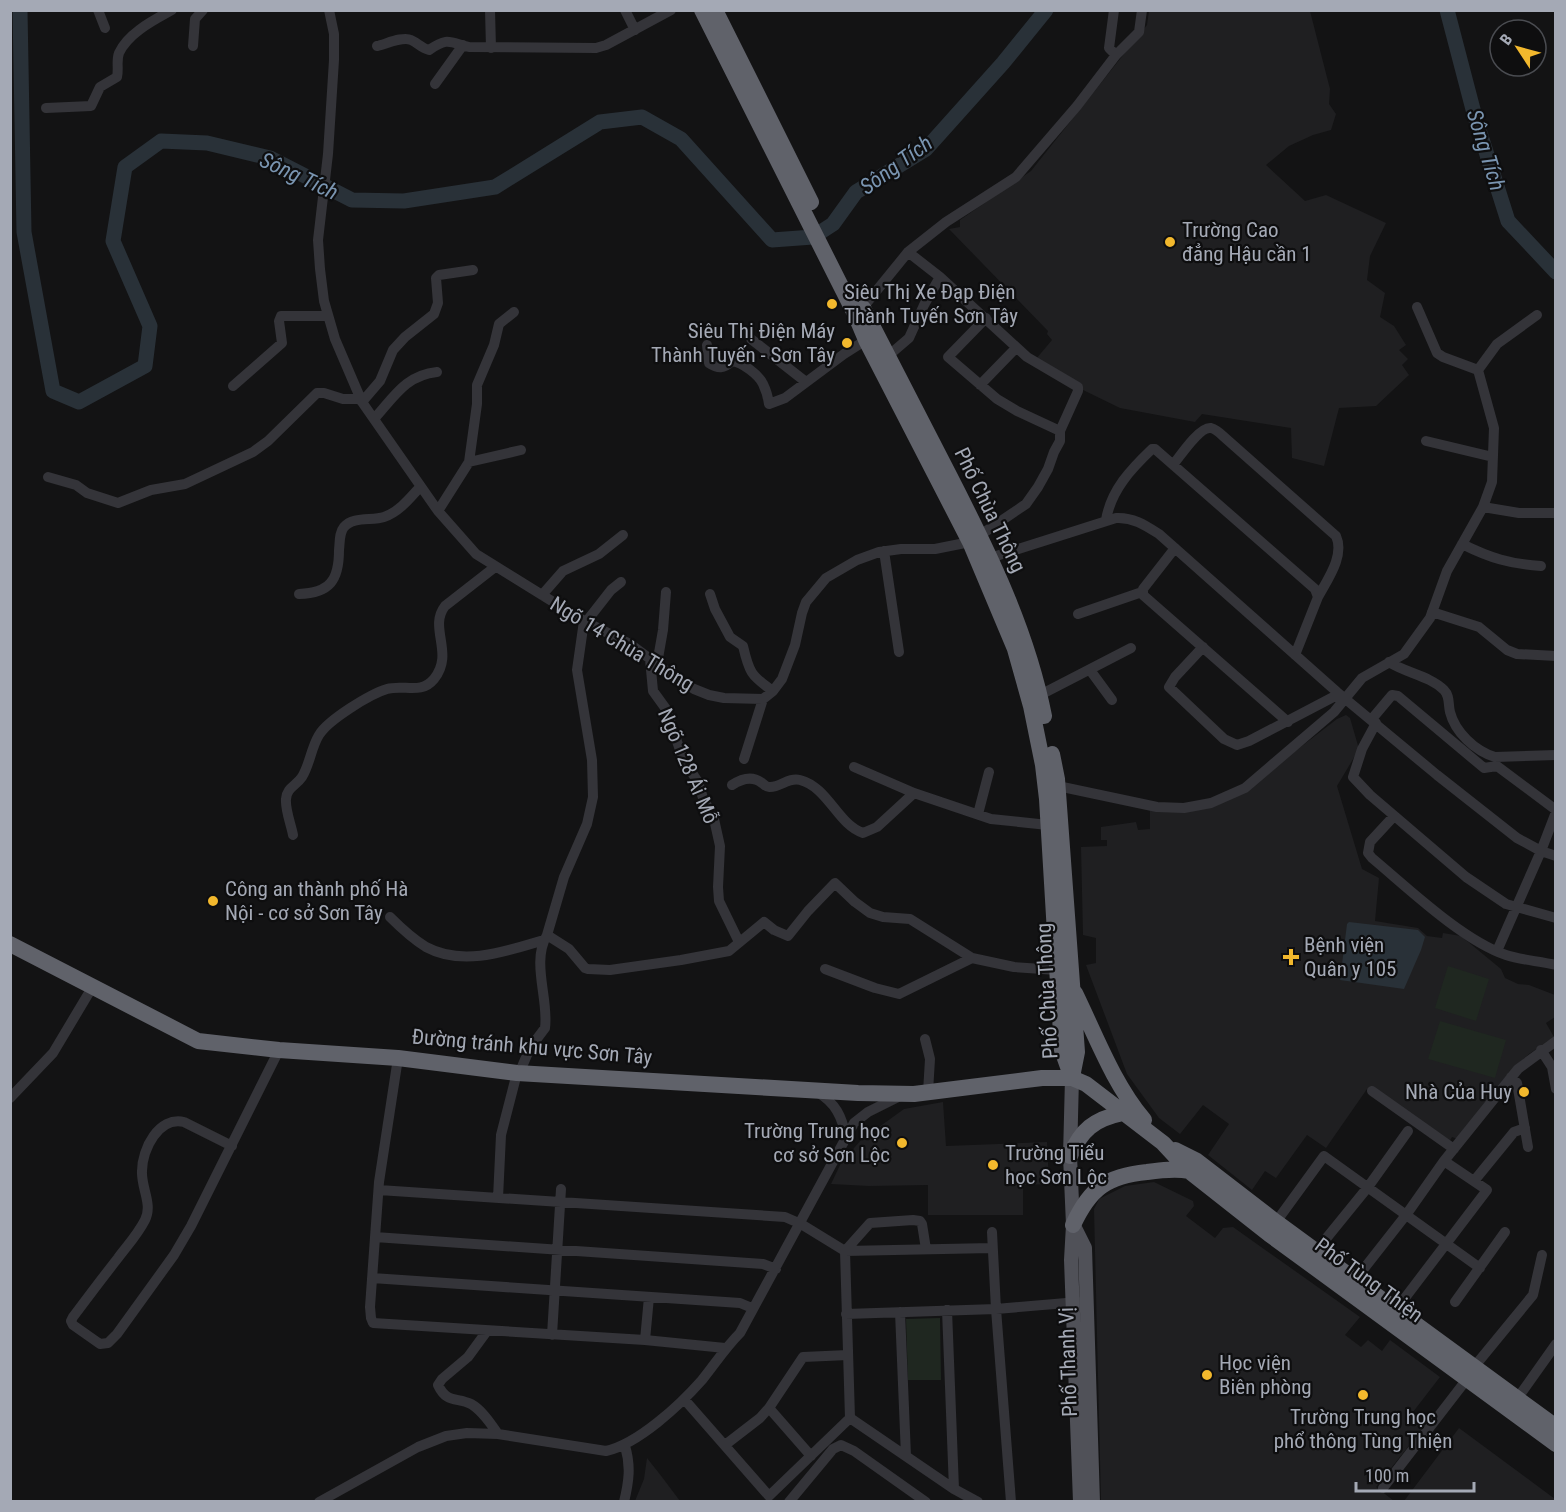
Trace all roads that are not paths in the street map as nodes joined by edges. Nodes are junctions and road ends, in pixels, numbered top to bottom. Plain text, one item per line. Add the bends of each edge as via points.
1 (98, 10) edge
2 (172, 10) edge
3 (202, 10) edge
4 (329, 10) edge
5 (490, 10) edge
6 (625, 10) edge
7 (671, 10) edge
8 (702, 10) edge
9 (715, 10) edge
10 (1114, 10) edge
11 (1142, 10) edge
12 (105, 28) dead end
13 (635, 30) junction
14 (463, 45) junction
15 (193, 46) dead end
16 (377, 46) dead end
17 (491, 48) junction
18 (1116, 55) junction
19 (435, 84) dead end
20 (46, 108) dead end
21 (779, 150) junction
22 (908, 252) junction
23 (473, 270) dead end
24 (940, 277) junction
25 (1417, 307) dead end
26 (859, 311) junction
27 (514, 312) dead end
28 (1537, 315) dead end
29 (328, 316) junction
30 (986, 318) junction
31 (751, 339) dead end
32 (866, 340) junction
33 (706, 345) dead end
34 (1016, 348) junction
35 (888, 356) junction
36 (1478, 370) junction
37 (437, 372) dead end
38 (806, 382) junction
39 (980, 385) junction
40 (233, 386) dead end
41 (361, 400) junction
42 (374, 419) junction
43 (1060, 431) junction
44 (1426, 441) dead end
45 (522, 450) dead end
46 (1493, 457) junction
47 (470, 462) junction
48 (1173, 465) junction
49 (48, 477) dead end
50 (420, 487) junction
51 (1483, 507) junction
52 (438, 511) junction
53 (1556, 513) edge
54 (1106, 520) junction
55 (623, 535) dead end
56 (975, 540) junction
57 (1462, 544) junction
58 (1175, 548) junction
59 (884, 551) junction
60 (990, 558) junction
61 (1541, 566) dead end
62 (495, 567) junction
63 (621, 582) dead end
64 (666, 592) dead end
65 (1142, 592) junction
66 (299, 594) dead end
67 (710, 594) dead end
68 (542, 595) junction
69 (1318, 597) junction
70 (1432, 612) junction
71 (1078, 614) dead end
72 (585, 621) junction
73 (1203, 646) junction
74 (1021, 647) junction
75 (1131, 648) dead end
76 (899, 652) dead end
77 (1295, 655) junction
78 (1556, 656) edge
79 (653, 662) junction
80 (1389, 662) junction
81 (1090, 670) junction
82 (773, 691) junction
83 (1040, 695) junction
84 (1342, 696) junction
85 (763, 699) junction
86 (1112, 700) dead end
87 (1288, 722) junction
88 (1374, 722) junction
89 (1556, 755) edge
90 (744, 759) dead end
91 (855, 766) dead end
92 (989, 772) dead end
93 (1051, 784) junction
94 (732, 785) dead end
95 (914, 793) junction
96 (1556, 811) edge
97 (978, 814) junction
98 (1394, 816) junction
99 (1048, 825) junction
100 (293, 835) dead end
101 (1541, 851) junction
102 (1556, 856) edge
103 (1516, 907) junction
104 (390, 917) dead end
105 (1556, 918) edge
106 (545, 938) junction
107 (739, 942) junction
108 (10, 944) edge
109 (1497, 951) junction
110 (972, 958) junction
111 (1061, 962) junction
112 (1556, 964) edge
113 (825, 969) dead end
114 (1070, 981) junction
115 (93, 986) junction
116 (925, 1039) dead end
117 (1556, 1041) edge
118 (279, 1050) junction
119 (1542, 1050) junction
120 (398, 1058) junction
121 (517, 1073) junction
122 (1511, 1077) junction
123 (1072, 1078) junction
124 (1556, 1089) edge
125 (816, 1091) junction
126 (1372, 1091) dead end
127 (928, 1092) junction
128 (905, 1094) junction
129 (10, 1098) edge
130 (1123, 1113) junction
131 (1525, 1128) junction
132 (1408, 1131) dead end
133 (846, 1138) junction
134 (1163, 1143) junction
135 (232, 1146) junction
136 (1528, 1147) dead end
137 (1454, 1149) junction
138 (1070, 1156) junction
139 (1444, 1161) junction
140 (1193, 1166) junction
141 (1474, 1181) junction
142 (1368, 1187) junction
143 (561, 1189) dead end
144 (379, 1190) junction
145 (498, 1198) junction
146 (561, 1202) junction
147 (1406, 1215) junction
148 (1276, 1222) junction
149 (801, 1224) junction
150 (1072, 1225) junction
151 (992, 1232) dead end
152 (1505, 1232) dead end
153 (375, 1237) junction
154 (1447, 1244) junction
155 (993, 1248) junction
156 (926, 1249) junction
157 (558, 1250) junction
158 (845, 1251) junction
159 (1316, 1251) junction
160 (1542, 1255) dead end
161 (1480, 1268) junction
162 (776, 1269) junction
163 (372, 1278) junction
164 (1354, 1280) junction
165 (555, 1291) junction
166 (649, 1296) junction
167 (1080, 1302) junction
168 (1455, 1302) dead end
169 (752, 1308) junction
170 (996, 1309) junction
171 (947, 1310) junction
172 (1395, 1311) junction
173 (900, 1312) junction
174 (846, 1314) junction
175 (487, 1330) junction
176 (552, 1335) junction
177 (645, 1340) junction
178 (1556, 1344) edge
179 (725, 1348) junction
180 (848, 1355) junction
181 (1471, 1373) junction
182 (684, 1399) junction
183 (1517, 1399) junction
184 (769, 1408) junction
185 (850, 1418) junction
186 (1556, 1427) edge
187 (498, 1434) junction
188 (1556, 1444) edge
189 (725, 1445) junction
190 (625, 1446) junction
191 (811, 1456) junction
192 (906, 1456) junction
193 (1383, 1488) dead end
194 (954, 1489) junction
195 (319, 1502) edge
196 (624, 1502) edge
197 (789, 1502) edge
198 (926, 1502) edge
199 (978, 1502) edge
200 (1011, 1502) edge
201 (1080, 1502) edge
202 (1093, 1502) edge

1 - 12 street
2 - 20 street via 147,24 124,45 117,62 117,77 100,87 91,106
3 - 15 street via 195,19
4 - 29 street, Ngõ 14 Chùa Thông via 334,43 328,154 318,240
5 - 17 street
6 - 13 street
7 - 13 street
8 - 21 highway, Phố Chùa Thông
9 - 21 highway, Phố Chùa Thông
10 - 18 street via 1109,48
11 - 18 street via 1139,32
13 - 17 street via 596,48
14 - 16 street via 447,40 429,50 406,38
14 - 17 street
14 - 19 street
18 - 22 street via 1016,177
21 - 26 highway, Phố Chùa Thông
22 - 24 street
22 - 26 street
23 - 41 street via 436,278 438,303 434,314 397,345 380,381
24 - 30 street
24 - 35 street via 909,338
25 - 36 street via 1437,353
26 - 32 highway, Phố Chùa Thông
26 - 35 highway, Phố Chùa Thông
27 - 47 street via 499,324 477,385
28 - 36 street via 1497,344
29 - 40 street via 281,316 282,342
29 - 41 street, Ngõ 14 Chùa Thông
30 - 34 street
30 - 39 street via 948,357
31 - 38 street
32 - 38 street
32 - 56 highway, Phố Chùa Thông
33 - 38 street via 709,363 717,368 732,361 759,378 769,404 785,398
34 - 39 street
34 - 43 street via 1078,387
35 - 56 highway, Phố Chùa Thông
36 - 46 street via 1494,428
37 - 42 street via 422,374 402,387
39 - 43 street via 1017,411
41 - 42 street, Ngõ 14 Chùa Thông
41 - 49 street via 317,393 253,452 185,484 151,490 117,503
42 - 50 street, Ngõ 14 Chùa Thông
43 - 56 street via 1060,441 1048,469 1026,504
44 - 46 street
45 - 47 street
46 - 51 street via 1492,482
47 - 52 street
48 - 54 street via 1152,449 1112,498
48 - 69 street via 1315,589
48 - 69 street via 1200,432 1212,428 1336,536 1337,556
50 - 52 street, Ngõ 14 Chùa Thông
50 - 66 street via 391,514 346,525 340,534 338,565 332,582 320,591
51 - 53 street
51 - 57 street
52 - 62 street, Ngõ 14 Chùa Thông via 470,550
54 - 58 street via 1126,518 1144,524
54 - 60 street
55 - 68 street via 599,554 564,571
56 - 59 street via 935,549
56 - 60 highway, Phố Chùa Thông
56 - 74 highway, Phố Chùa Thông
57 - 61 street via 1498,561
57 - 70 street
58 - 65 street
58 - 77 street
59 - 76 street
59 - 82 street via 839,569 815,589 802,613 788,665
60 - 74 highway, Phố Chùa Thông via 1013,610
62 - 68 street, Ngõ 14 Chùa Thông
62 - 100 street via 441,612 438,621 443,662 432,682 416,689 385,689 322,731 303,776 287,795
63 - 72 street
64 - 79 street, Ngõ 128 Ái Mỗ via 663,630
65 - 71 street
65 - 73 street
67 - 82 street via 730,637 743,646 748,669
68 - 72 street, Ngõ 14 Chùa Thông
69 - 77 street
70 - 78 street via 1479,627 1507,651
70 - 80 street via 1404,654
72 - 79 street, Ngõ 14 Chùa Thông via 630,644
72 - 106 street via 577,670 592,760 593,797 587,824 564,877
73 - 87 street
73 - 87 street via 1169,687 1224,739 1243,744
74 - 83 highway, Phố Chùa Thông
74 - 93 highway, Phố Chùa Thông
75 - 81 street
77 - 84 street
79 - 85 street, Ngõ 14 Chùa Thông via 709,695
79 - 107 street, Ngõ 128 Ái Mỗ via 653,691 666,709 683,759 714,819 720,846 720,901
80 - 84 street
80 - 89 street via 1446,692 1452,718 1461,733 1489,755
81 - 83 street
81 - 86 street
82 - 85 street
83 - 93 highway, Phố Chùa Thông
84 - 87 street
84 - 88 street
84 - 93 street via 1334,712 1245,788 1211,803 1157,807
85 - 90 street
88 - 96 street via 1392,695 1398,696 1484,768 1497,766
88 - 98 street via 1353,777
88 - 101 street via 1517,838
91 - 95 street
92 - 97 street
93 - 99 highway, Phố Chùa Thông
93 - 111 highway, Phố Chùa Thông
94 - 95 street via 742,779 757,780 766,787 801,780 814,785 863,833 877,827
95 - 97 street
96 - 101 street
97 - 99 street
98 - 103 street via 1466,877
98 - 109 street via 1370,842 1368,853 1420,898
99 - 111 highway, Phố Chùa Thông
101 - 102 street
101 - 103 street
103 - 105 street
103 - 109 street
104 - 106 street via 426,946 460,957 490,954
106 - 107 street via 568,949 585,968 610,970 729,951
106 - 121 street via 541,974 545,1028
107 - 110 street via 764,922 788,936 835,883 870,913 910,919
108 - 115 highway, Đường tránh khu vực Sơn Tây
109 - 112 street
110 - 111 street via 1014,967
110 - 113 street via 899,994
111 - 114 highway, Phố Chùa Thông
111 - 123 highway, Phố Chùa Thông via 1062,1050
114 - 123 highway, Phố Chùa Thông via 1077,1052
114 - 134 highway via 1117,1082
115 - 118 highway, Đường tránh khu vực Sơn Tây via 198,1041
115 - 129 street via 53,1053
116 - 127 street via 930,1059
117 - 119 street
118 - 120 highway, Đường tránh khu vực Sơn Tây
118 - 135 street
119 - 122 street
119 - 124 street via 1552,1067
120 - 121 highway, Đường tránh khu vực Sơn Tây
120 - 144 street
121 - 125 highway, Đường tránh khu vực Sơn Tây
121 - 145 street via 501,1135
122 - 131 street via 1517,1083
122 - 137 street
123 - 127 highway, Đường tránh khu vực Sơn Tây
123 - 130 highway, Phố Tùng Thiện
123 - 138 main road, Phố Thanh Vị
125 - 128 highway, Đường tránh khu vực Sơn Tây
125 - 133 street via 837,1109
126 - 137 street
127 - 128 highway, Đường tránh khu vực Sơn Tây
128 - 133 street via 861,1117
130 - 134 highway, Phố Tùng Thiện
130 - 138 highway via 1096,1122 1083,1132
131 - 136 street
131 - 141 street via 1514,1132
132 - 142 street
133 - 149 street
134 - 140 highway, Phố Tùng Thiện
135 - 135 street via 176,1120 157,1132 142,1166 148,1214 73,1317 73,1325 100,1344 108,1343 117,1334 174,1255
137 - 139 street
138 - 150 main road, Phố Thanh Vị
139 - 141 street
139 - 147 street
140 - 148 highway, Phố Tùng Thiện
140 - 150 highway via 1104,1183 1080,1208
140 - 181 highway, Phố Tùng Thiện via 1269,1234
141 - 154 street via 1487,1190
142 - 147 street
142 - 148 street via 1324,1156
142 - 159 street
143 - 146 street
144 - 145 street
144 - 153 street
145 - 146 street
146 - 149 street via 785,1217
146 - 157 street
147 - 154 street
147 - 164 street
148 - 159 highway, Phố Tùng Thiện
149 - 158 street
149 - 162 street
150 - 167 main road, Phố Thanh Vị via 1071,1260
151 - 155 street
152 - 161 street
153 - 157 street
153 - 163 street
154 - 161 street
154 - 172 street
155 - 156 street
155 - 170 street
156 - 158 street
156 - 158 street via 922,1224 913,1220 870,1223
157 - 162 street via 763,1264
157 - 165 street
158 - 174 street
159 - 164 highway, Phố Tùng Thiện
160 - 181 street via 1533,1295
161 - 168 street
162 - 169 street
163 - 165 street
163 - 175 street via 373,1323
164 - 172 highway, Phố Tùng Thiện
165 - 166 street
165 - 176 street
166 - 169 street via 740,1303
166 - 177 street
167 - 170 street
167 - 201 main road, Phố Thanh Vị
167 - 202 main road, Phố Thanh Vị
169 - 179 street via 740,1333
170 - 171 street
170 - 200 street
171 - 173 street
171 - 194 street
172 - 181 highway, Phố Tùng Thiện
173 - 174 street
173 - 192 street
174 - 180 street
175 - 176 street
175 - 187 street via 468,1357 438,1385 450,1399 474,1406
176 - 177 street
177 - 179 street
178 - 183 street
179 - 182 street
180 - 184 street via 803,1357
180 - 185 street
181 - 183 highway, Phố Tùng Thiện
181 - 188 highway, Phố Tùng Thiện
181 - 193 street
182 - 189 street
182 - 190 street
183 - 186 highway, Phố Tùng Thiện
184 - 189 street
184 - 191 street
185 - 191 street
185 - 192 street
187 - 190 street via 606,1451
187 - 195 street via 446,1436 418,1447
189 - 191 street via 769,1496
190 - 196 street via 630,1468
192 - 194 street
194 - 199 street
197 - 198 street via 833,1449 841,1445

